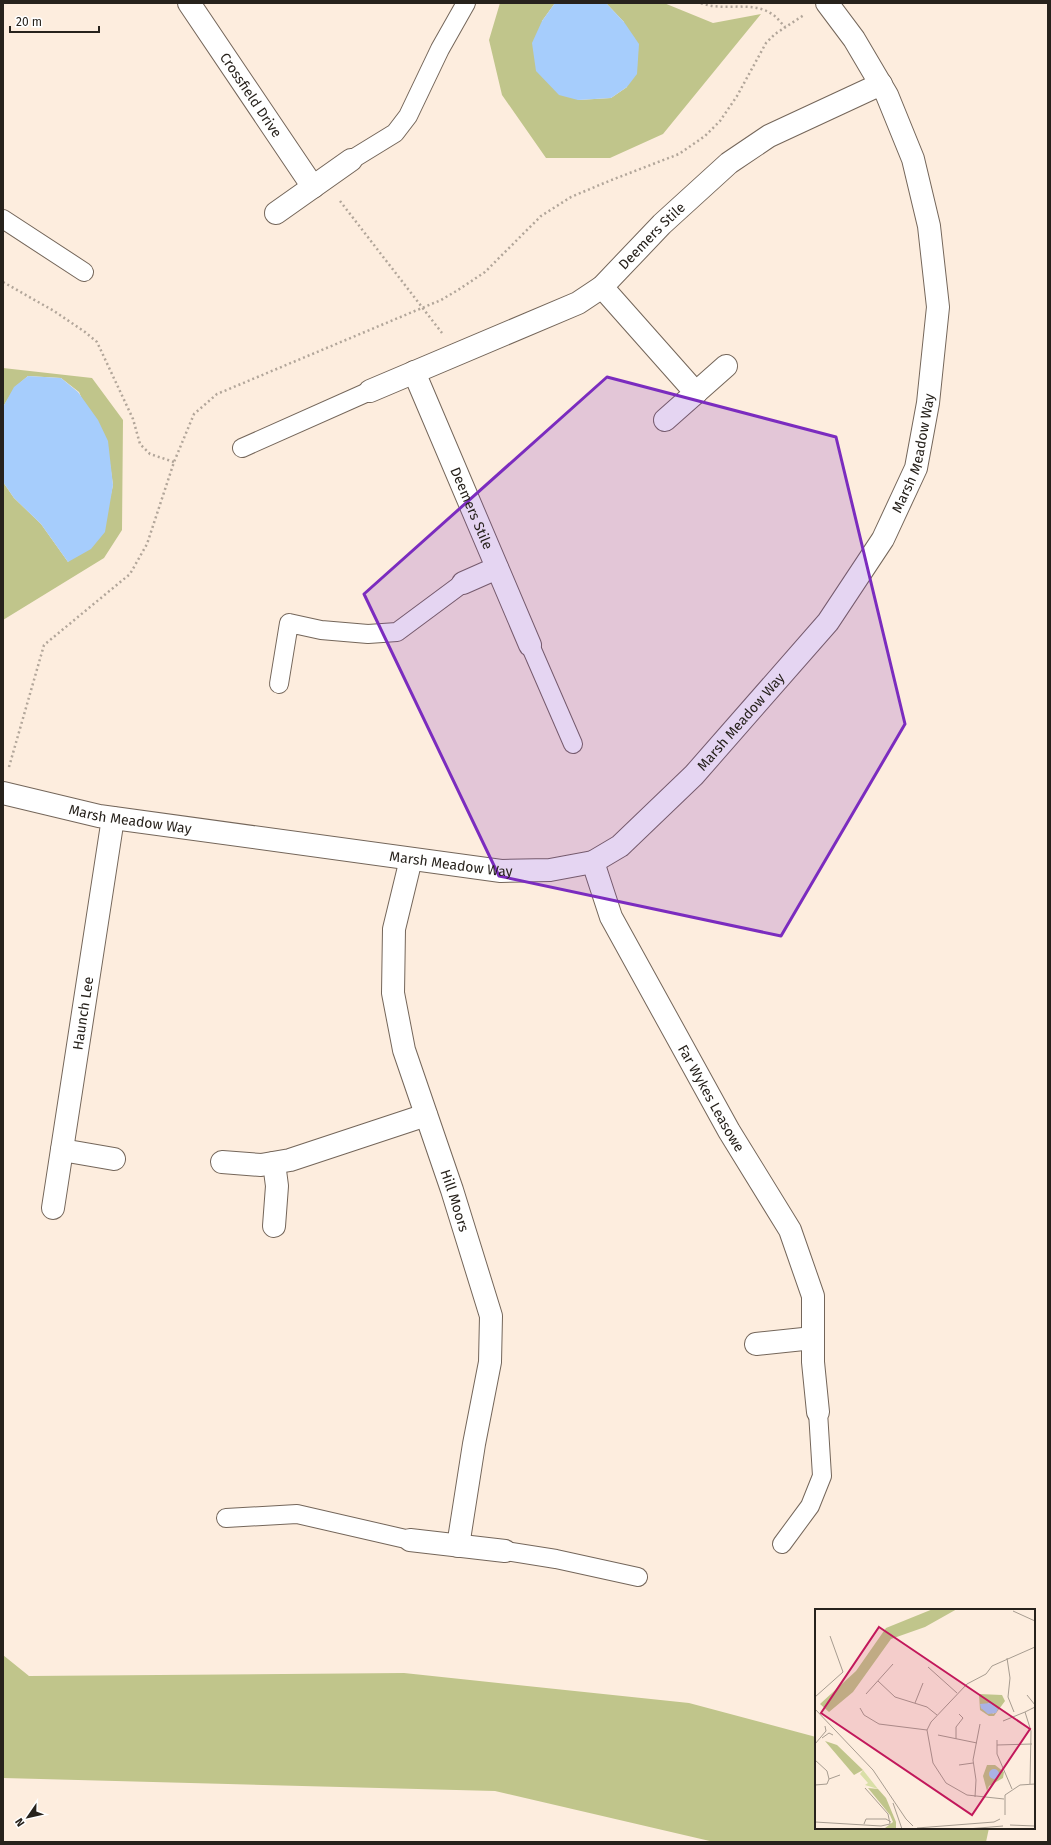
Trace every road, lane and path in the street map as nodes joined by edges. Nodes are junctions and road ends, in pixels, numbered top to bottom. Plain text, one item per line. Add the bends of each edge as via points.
1 (188, 3) edge
2 (466, 3) edge
3 (701, 3) edge
4 (819, 7) edge
5 (785, 28) junction
6 (881, 84) junction
7 (351, 160) joint
8 (319, 183) junction
9 (276, 213) dead end
10 (3, 219) edge
11 (84, 272) dead end
12 (3, 282) edge
13 (602, 287) junction
14 (424, 308) junction
15 (458, 354) junction
16 (726, 366) dead end
17 (414, 372) junction
18 (370, 391) joint
19 (696, 393) junction
20 (665, 420) dead end
21 (242, 448) dead end
22 (174, 462) junction
23 (498, 568) junction
24 (463, 583) joint
25 (530, 645) joint
26 (278, 684) dead end
27 (573, 744) dead end
28 (5, 783) edge
29 (113, 818) junction
30 (411, 859) junction
31 (593, 862) junction
32 (426, 1115) junction
33 (62, 1150) junction
34 (114, 1159) dead end
35 (222, 1162) dead end
36 (274, 1163) junction
37 (53, 1208) dead end
38 (274, 1226) dead end
39 (813, 1338) junction
40 (756, 1344) dead end
41 (818, 1412) joint
42 (226, 1518) dead end
43 (410, 1540) joint
44 (782, 1544) dead end
45 (458, 1546) junction
46 (505, 1551) joint
47 (638, 1577) dead end

1 - 8 street, Crossfield Drive
2 - 7 lane via 440,49 408,116 395,133
3 - 5 path via 709,6 759,7 772,14
4 - 5 path
4 - 6 street, Marsh Meadow Way via 854,39
5 - 14 path via 766,43 720,121 705,136 679,154 565,201 541,216 484,272 458,290
6 - 13 street, Deemers Stile via 770,136 729,163 662,224
6 - 31 street, Marsh Meadow Way via 913,159 929,226 938,307 928,403 916,468 883,539 828,622 694,775 620,846
7 - 8 street
8 - 9 street
8 - 14 path
10 - 11 lane
12 - 22 path via 54,311 97,342 133,419 140,444 150,454
13 - 15 street, Deemers Stile via 578,303
13 - 19 street
14 - 15 path
14 - 22 path via 217,394 194,414
15 - 17 street, Deemers Stile
16 - 19 street
17 - 18 street, Deemers Stile
17 - 23 street, Deemers Stile
18 - 21 lane
19 - 20 street
22 - 28 path via 147,544 130,574 44,644
23 - 24 street
23 - 25 street, Deemers Stile
24 - 26 lane via 397,632 353,633 289,623
25 - 27 lane
28 - 29 street, Marsh Meadow Way via 99,816
29 - 30 street, Marsh Meadow Way
29 - 33 street, Haunch Lee
30 - 31 street, Marsh Meadow Way via 501,871 550,870
30 - 32 street, Hill Moors via 394,930 393,993 404,1050
31 - 39 street, Far Wykes Leasowe via 611,917 729,1131 790,1230 813,1296
32 - 36 street
32 - 45 street, Hill Moors via 491,1316 490,1362
33 - 34 street
33 - 37 street, Haunch Lee
35 - 36 street via 261,1165
36 - 38 street via 277,1186
39 - 40 street
39 - 41 street, Far Wykes Leasowe
41 - 44 lane via 822,1476 810,1506
42 - 43 lane via 297,1514
43 - 45 street
45 - 46 street
46 - 47 lane

